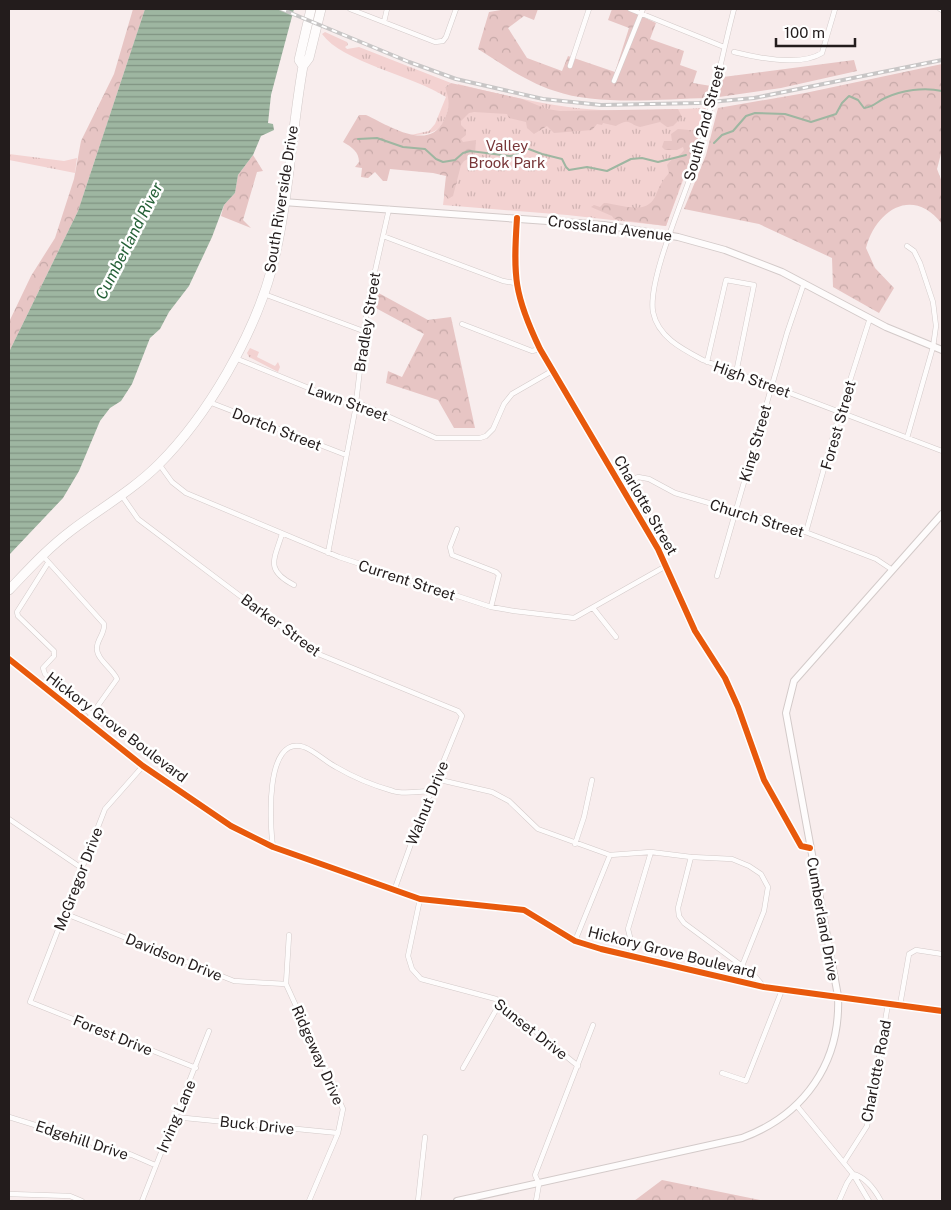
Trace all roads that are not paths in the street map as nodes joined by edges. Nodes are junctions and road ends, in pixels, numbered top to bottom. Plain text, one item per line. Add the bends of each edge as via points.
1 (311, 9) edge
2 (321, 9) edge
3 (350, 9) edge
4 (388, 9) edge
5 (456, 9) edge
6 (589, 9) edge
7 (630, 9) edge
8 (734, 9) edge
9 (835, 9) edge
10 (643, 11) edge
11 (384, 22) junction
12 (724, 46) junction
13 (734, 52) dead end
14 (303, 66) junction
15 (570, 66) dead end
16 (614, 81) dead end
17 (283, 202) junction
18 (389, 209) junction
19 (517, 218) junction
20 (670, 235) junction
21 (383, 236) junction
22 (906, 246) dead end
23 (515, 282) junction
24 (805, 282) junction
25 (264, 294) junction
26 (870, 318) junction
27 (462, 324) dead end
28 (366, 332) junction
29 (932, 347) junction
30 (540, 349) junction
31 (942, 350) edge
32 (234, 357) junction
33 (707, 362) junction
34 (552, 371) junction
35 (736, 373) junction
36 (772, 386) junction
37 (209, 402) junction
38 (355, 404) junction
39 (840, 412) junction
40 (907, 438) junction
41 (942, 451) edge
42 (346, 455) junction
43 (159, 464) junction
44 (622, 486) junction
45 (122, 496) junction
46 (736, 511) junction
47 (942, 514) edge
48 (457, 529) dead end
49 (806, 532) junction
50 (282, 534) junction
51 (328, 553) junction
52 (42, 555) junction
53 (48, 563) junction
54 (666, 566) junction
55 (892, 569) junction
56 (717, 576) dead end
57 (294, 585) dead end
58 (9, 590) edge
59 (492, 607) junction
60 (593, 608) junction
61 (616, 637) dead end
62 (9, 659) edge
63 (91, 714) junction
64 (462, 716) joint
65 (87, 721) junction
66 (143, 766) junction
67 (436, 780) junction
68 (592, 780) dead end
69 (431, 791) junction
70 (9, 819) edge
71 (574, 844) junction
72 (272, 847) junction
73 (810, 848) junction
74 (651, 852) junction
75 (610, 855) junction
76 (691, 857) junction
77 (83, 869) junction
78 (394, 891) junction
79 (420, 899) junction
80 (66, 914) junction
81 (289, 935) dead end
82 (575, 941) junction
83 (942, 954) edge
84 (631, 956) junction
85 (742, 966) junction
86 (286, 984) junction
87 (764, 987) junction
88 (782, 990) junction
89 (838, 996) junction
90 (30, 1002) joint
91 (500, 1003) junction
92 (888, 1004) junction
93 (900, 1005) junction
94 (942, 1011) edge
95 (594, 1025) dead end
96 (209, 1031) dead end
97 (578, 1066) junction
98 (196, 1068) junction
99 (463, 1068) dead end
100 (722, 1073) dead end
101 (797, 1106) junction
102 (9, 1117) edge
103 (175, 1118) junction
104 (338, 1133) junction
105 (425, 1137) dead end
106 (844, 1162) junction
107 (155, 1166) junction
108 (854, 1174) junction
109 (539, 1184) junction
110 (9, 1194) edge
111 (82, 1201) edge
112 (142, 1201) edge
113 (309, 1201) edge
114 (418, 1201) edge
115 (457, 1201) edge
116 (536, 1201) edge
117 (838, 1201) edge
118 (869, 1201) edge
119 (881, 1201) edge

1 - 14 highway, South Riverside Drive via 299,60
2 - 14 highway, South Riverside Drive via 309,58
3 - 11 street
4 - 11 street
5 - 11 street via 442,41 435,42
6 - 15 street
7 - 10 street
8 - 12 street, South 2nd Street
9 - 13 street via 824,49 810,59 783,60
10 - 12 street
10 - 16 street
12 - 20 street, South 2nd Street via 701,147
14 - 17 highway, South Riverside Drive
17 - 18 main road, Crossland Avenue
17 - 25 highway, South Riverside Drive via 277,245
18 - 19 main road, Crossland Avenue
18 - 21 street, Bradley Street
19 - 20 main road, Crossland Avenue via 613,226
19 - 23 street, Charlotte Street
20 - 24 main road, Crossland Avenue via 732,252
20 - 33 street, High Street via 653,292 655,317 666,336
21 - 23 street via 503,281
21 - 28 street, Bradley Street via 368,302
22 - 29 street via 917,255 930,294 936,326
23 - 30 street, Charlotte Street via 521,308
24 - 26 main road, Crossland Avenue
24 - 36 street, King Street
25 - 28 street
25 - 32 highway, South Riverside Drive
26 - 29 main road, Crossland Avenue
26 - 39 street, Forest Street
27 - 30 street via 532,351
28 - 38 street, Bradley Street
29 - 31 main road, Crossland Avenue
29 - 40 street
30 - 34 street, Charlotte Street
32 - 37 highway, South Riverside Drive
32 - 38 street, Lawn Street via 348,404
33 - 35 street, High Street
33 - 35 street via 726,280 754,285
34 - 38 street, Lawn Street via 512,394 493,430 480,438 436,438
34 - 44 street, Charlotte Street
35 - 36 street, High Street
36 - 39 street, High Street
36 - 46 street, King Street
37 - 42 street, Dortch Street
37 - 43 highway, South Riverside Drive via 193,426
38 - 42 street, Bradley Street
39 - 40 street, High Street
39 - 49 street, Forest Street
40 - 41 street, High Street
42 - 51 street, Bradley Street
43 - 45 highway, South Riverside Drive
43 - 50 street, Current Street via 172,482 186,493
44 - 46 street, Church Street via 643,477 676,493
44 - 54 street, Charlotte Street
45 - 52 highway, South Riverside Drive
45 - 64 street, Barker Street via 138,519 316,653 458,710
46 - 49 street, Church Street
46 - 56 street, King Street
47 - 55 main road, Cumberland Drive
48 - 59 street via 450,547 452,554 499,575
49 - 55 street, Church Street via 876,559
50 - 51 street, Current Street
50 - 57 street via 274,570
51 - 59 street, Current Street
52 - 53 street
52 - 58 highway, South Riverside Drive
53 - 63 street via 104,624 98,654 117,679
53 - 63 street via 17,612 18,616 54,651 54,656 43,668 45,674
54 - 60 street, Current Street
54 - 73 street, Charlotte Street via 695,631 725,678 764,780 801,846
55 - 73 main road, Cumberland Drive via 794,681 786,713
59 - 60 street, Current Street via 570,618
60 - 61 street
62 - 65 main road, Hickory Grove Boulevard
63 - 65 street
64 - 67 street, Walnut Drive
65 - 66 main road, Hickory Grove Boulevard
66 - 72 main road, Hickory Grove Boulevard via 231,826
66 - 77 street, McGregor Drive via 105,809
67 - 69 street, Walnut Drive
67 - 71 street via 492,792 508,801 538,829
68 - 71 street
69 - 72 street via 395,792 338,768 303,747 292,747 283,752 274,772 269,815
69 - 78 street, Walnut Drive
70 - 77 street
71 - 75 street
72 - 78 main road, Hickory Grove Boulevard
73 - 89 main road, Cumberland Drive
74 - 75 street
74 - 76 street
74 - 84 street via 628,929
75 - 82 street
76 - 85 street via 678,908 680,916 684,923
76 - 85 street via 739,860 761,874 768,887 764,910
77 - 80 street, McGregor Drive
78 - 79 main road, Hickory Grove Boulevard
79 - 82 main road, Hickory Grove Boulevard via 524,910
79 - 91 street, Sunset Drive via 408,956 412,969 420,979 496,999
80 - 86 street, Davidson Drive via 234,981
80 - 90 street, McGregor Drive
81 - 86 street, Ridgeway Drive
82 - 84 main road, Hickory Grove Boulevard
83 - 93 street via 916,950 910,954
84 - 87 main road, Hickory Grove Boulevard
85 - 87 street
86 - 104 street, Ridgeway Drive via 343,1109
87 - 88 main road, Hickory Grove Boulevard
88 - 89 main road, Hickory Grove Boulevard
88 - 100 street via 746,1081
89 - 92 main road, Hickory Grove Boulevard
89 - 101 main road, Cumberland Drive via 838,1015 830,1052 816,1081
90 - 98 street, Forest Drive
91 - 97 street, Sunset Drive
91 - 99 street
92 - 93 main road, Hickory Grove Boulevard
92 - 106 street, Charlotte Road via 867,1126
93 - 94 main road, Hickory Grove Boulevard
95 - 97 street
96 - 98 street, Irving Lane
97 - 109 street via 535,1175
98 - 103 street, Irving Lane
101 - 106 street
101 - 109 main road, Cumberland Drive via 772,1124 742,1138
102 - 107 street, Edgehill Drive via 132,1155
103 - 104 street, Buck Drive
103 - 107 street, Irving Lane
104 - 113 street, Ridgeway Drive
105 - 114 street
106 - 108 street
107 - 112 street, Irving Lane
108 - 117 street
108 - 118 street
108 - 119 street via 866,1181
109 - 115 main road, Cumberland Drive
109 - 116 street
110 - 111 street via 70,1196

